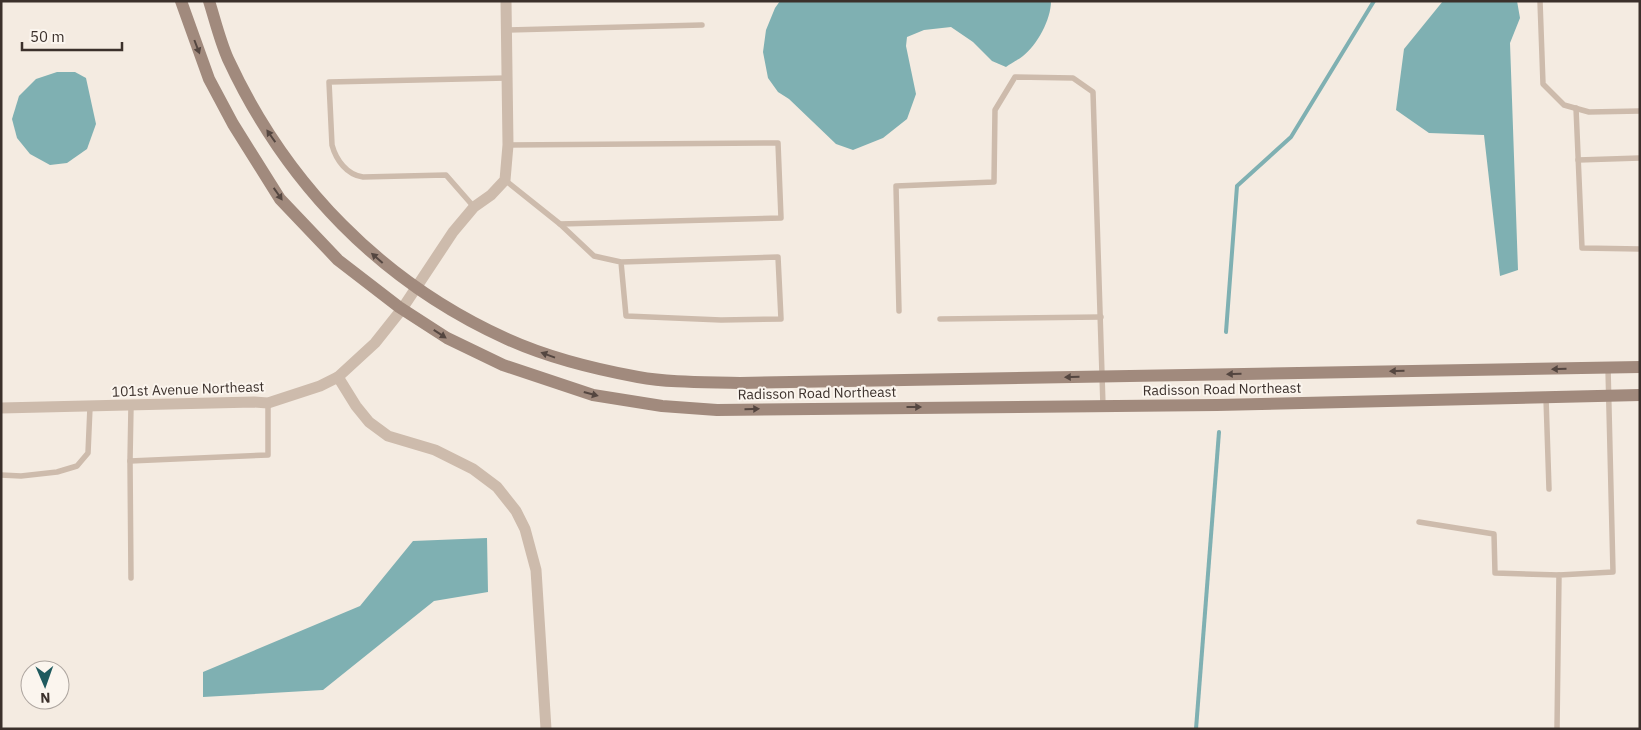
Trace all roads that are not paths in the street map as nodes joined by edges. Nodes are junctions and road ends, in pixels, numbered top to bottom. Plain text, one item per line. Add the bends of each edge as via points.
1 (181, 1) edge
2 (209, 1) edge
3 (506, 1) edge
4 (1540, 1) edge
5 (702, 25) dead end
6 (506, 30) junction
7 (507, 78) junction
8 (1576, 108) junction
9 (1640, 111) edge
10 (508, 145) junction
11 (1640, 158) edge
12 (1578, 160) junction
13 (504, 180) junction
14 (474, 207) junction
15 (560, 224) junction
16 (1640, 249) edge
17 (621, 262) junction
18 (416, 287) junction
19 (402, 309) junction
20 (899, 311) dead end
21 (1101, 317) junction
22 (940, 319) dead end
23 (1608, 368) junction
24 (1640, 368) edge
25 (1103, 376) junction
26 (338, 377) junction
27 (1640, 395) edge
28 (1610, 396) junction
29 (1546, 398) junction
30 (268, 403) junction
31 (131, 406) junction
32 (1103, 406) junction
33 (90, 407) junction
34 (1, 408) edge
35 (130, 461) junction
36 (1, 475) edge
37 (1549, 489) dead end
38 (1418, 522) dead end
39 (1559, 575) junction
40 (131, 578) dead end
41 (546, 729) edge
42 (1557, 729) edge

1 -> 19 main road, Radisson Road Northeast via 209,79 280,199 338,260
18 -> 2 main road, Radisson Road Northeast via 352,236 305,185 264,127 228,58
3 - 6 street
4 - 8 lane via 1544,84 1564,105
5 - 6 lane
6 - 7 street
7 - 10 street
7 - 14 lane via 329,82 332,145 334,154 348,171 363,177 446,175
8 - 9 lane via 1590,112
8 - 12 lane
10 - 13 street
10 - 15 lane via 778,143 781,218
11 - 12 lane
12 - 16 lane via 1582,248
13 - 14 street, 101st Avenue Northeast
13 - 15 lane
14 - 18 street, 101st Avenue Northeast
15 - 17 lane via 594,256
17 - 17 lane via 626,316 781,319 778,257
18 - 19 street, 101st Avenue Northeast
25 -> 18 main road, Radisson Road Northeast via 750,382 640,378 554,357 508,340 466,319
19 - 26 street, 101st Avenue Northeast via 375,343
19 -> 32 main road, Radisson Road Northeast via 447,338 503,365 593,395 662,406 717,410
20 - 21 lane via 896,186 994,182 995,110 1015,77 1073,78 1093,92
21 - 22 lane
21 - 25 lane
23 - 24 main road, Radisson Road Northeast
23 -> 25 main road, Radisson Road Northeast
23 - 28 lane
25 - 32 lane
26 - 30 street, 101st Avenue Northeast
26 - 41 street via 369,422 388,436 435,450 473,469 497,487 516,511 525,529 536,570
27 - 28 main road, Radisson Road Northeast
28 - 29 main road, Radisson Road Northeast
28 - 39 lane via 1613,572
29 - 32 main road, Radisson Road Northeast
29 - 37 lane
30 - 31 street, 101st Avenue Northeast
30 - 35 lane via 268,455
31 - 33 street, 101st Avenue Northeast
31 - 35 lane
33 - 34 street, 101st Avenue Northeast
33 - 36 lane via 88,453 77,466 57,472
35 - 40 lane
38 - 39 lane via 1494,534 1494,574
39 - 42 lane

